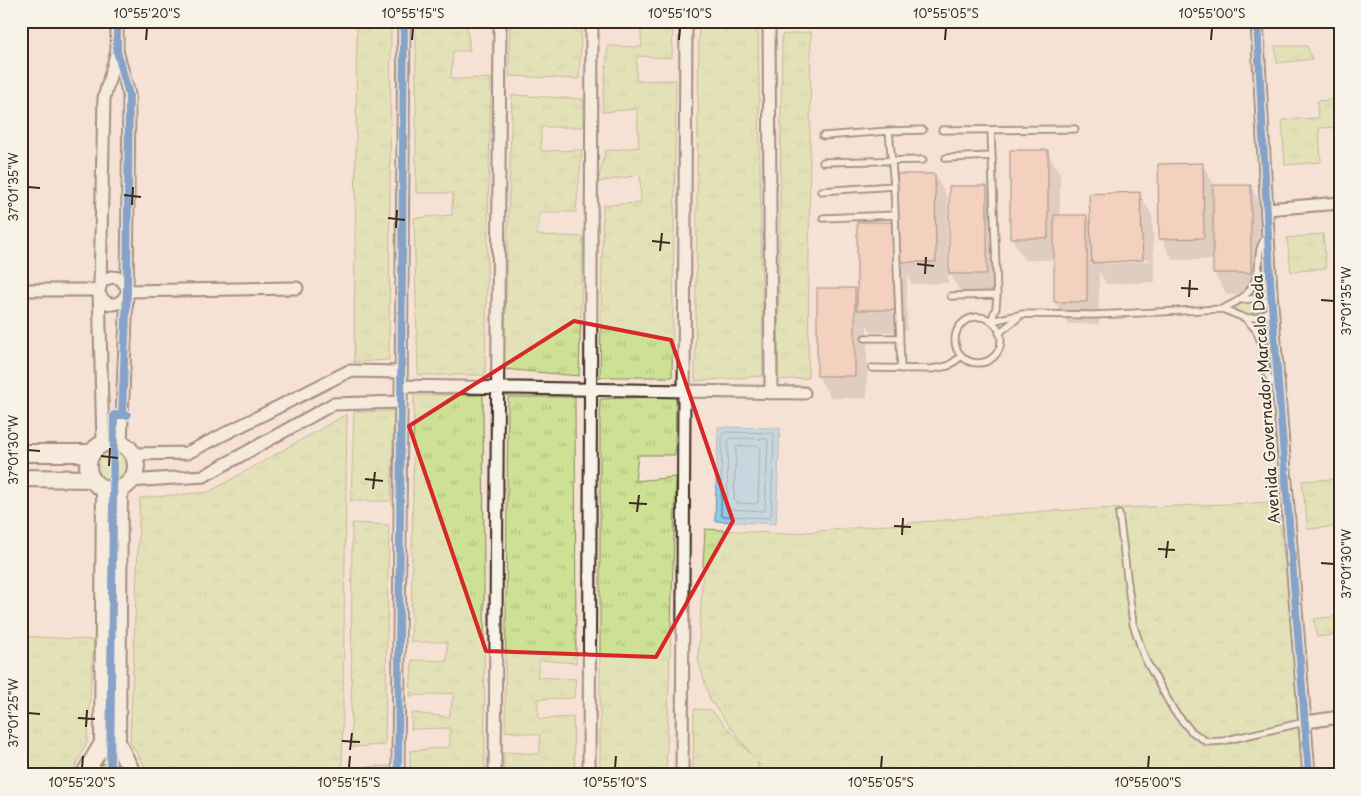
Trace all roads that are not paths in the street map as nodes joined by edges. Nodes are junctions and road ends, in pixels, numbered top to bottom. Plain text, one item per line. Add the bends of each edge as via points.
1 (118, 21) edge
2 (404, 21) edge
3 (500, 21) edge
4 (592, 21) edge
5 (686, 21) edge
6 (769, 21) edge
7 (1257, 21) edge
8 (117, 52) junction
9 (105, 93) junction
10 (128, 95) junction
11 (1075, 129) dead end
12 (889, 130) junction
13 (923, 130) dead end
14 (942, 130) dead end
15 (991, 130) junction
16 (823, 136) dead end
17 (992, 156) junction
18 (946, 158) dead end
19 (891, 160) junction
20 (923, 160) dead end
21 (823, 162) dead end
22 (894, 186) junction
23 (821, 190) dead end
24 (1340, 203) edge
25 (1267, 209) junction
26 (895, 215) junction
27 (823, 218) dead end
28 (1268, 234) junction
29 (296, 288) dead end
30 (21, 290) edge
31 (100, 290) junction
32 (126, 291) junction
33 (998, 295) junction
34 (951, 296) dead end
35 (1242, 300) junction
36 (1272, 307) junction
37 (1222, 309) junction
38 (1023, 314) junction
39 (1244, 318) junction
40 (990, 321) junction
41 (1000, 333) junction
42 (864, 338) dead end
43 (899, 338) junction
44 (962, 356) junction
45 (872, 368) dead end
46 (901, 369) junction
47 (401, 372) junction
48 (401, 386) junction
49 (1279, 386) junction
50 (497, 388) junction
51 (591, 390) junction
52 (684, 391) junction
53 (771, 392) junction
54 (804, 393) dead end
55 (401, 402) junction
56 (97, 448) junction
57 (127, 449) junction
58 (21, 453) edge
59 (21, 478) edge
60 (92, 479) junction
61 (118, 487) junction
62 (1119, 514) dead end
63 (1340, 717) edge
64 (1306, 722) junction
65 (84, 775) edge
66 (96, 775) edge
67 (124, 775) edge
68 (133, 775) edge
69 (398, 775) edge
70 (495, 775) edge
71 (590, 775) edge
72 (682, 775) edge
73 (1309, 775) edge

1 - 8 street
2 - 47 street
3 - 50 street
4 - 51 street
5 - 52 street
6 - 53 street
7 - 25 street, Avenida Governador Marcelo Deda
8 - 9 street
8 - 10 street
9 - 10 street via 120,89
9 - 31 street
10 - 32 street
11 - 15 lane
12 - 13 lane
12 - 16 lane
12 - 19 lane
14 - 15 lane
15 - 17 lane
17 - 18 lane
17 - 33 lane
19 - 20 lane
19 - 21 lane
19 - 22 lane
22 - 23 lane
22 - 26 lane
24 - 25 street
25 - 28 street, Avenida Governador Marcelo Deda
26 - 27 lane
26 - 43 lane
28 - 35 lane via 1258,252 1258,270 1249,293
28 - 36 street, Avenida Governador Marcelo Deda
29 - 32 street
30 - 31 street
31 - 32 street via 106,302 115,304 120,303
31 - 32 street via 106,278 116,277 124,282
31 - 56 street
32 - 57 street
33 - 34 lane
33 - 40 lane
35 - 36 lane via 1266,300
35 - 37 lane
36 - 39 lane via 1258,318
36 - 49 street, Avenida Governador Marcelo Deda
37 - 38 lane via 1094,315
37 - 39 lane
38 - 40 lane
38 - 41 lane
39 - 49 lane via 1256,330 1267,374
40 - 41 lane
40 - 44 lane via 976,317 958,328 955,343
41 - 44 lane via 999,348 989,360 975,363
42 - 43 lane
43 - 46 lane
44 - 46 lane via 948,366
45 - 46 lane
47 - 48 street
47 - 57 street via 349,371 187,453
48 - 50 street
48 - 55 street
49 - 64 street, Avenida Governador Marcelo Deda
50 - 51 street
50 - 70 street
51 - 52 street
51 - 71 street
52 - 53 street
52 - 72 street
53 - 54 street
55 - 61 street via 333,404 204,476
55 - 69 street
56 - 57 street via 110,442
56 - 58 street
56 - 60 street via 87,468
57 - 61 street via 136,466 134,474
59 - 60 street
60 - 61 street via 94,483
61 - 65 street via 103,743
61 - 68 street via 117,742
62 - 64 lane via 1133,624 1145,659 1190,731 1207,742 1223,741
63 - 64 street
64 - 73 street, Avenida Governador Marcelo Deda
66 - 67 street via 110,772

